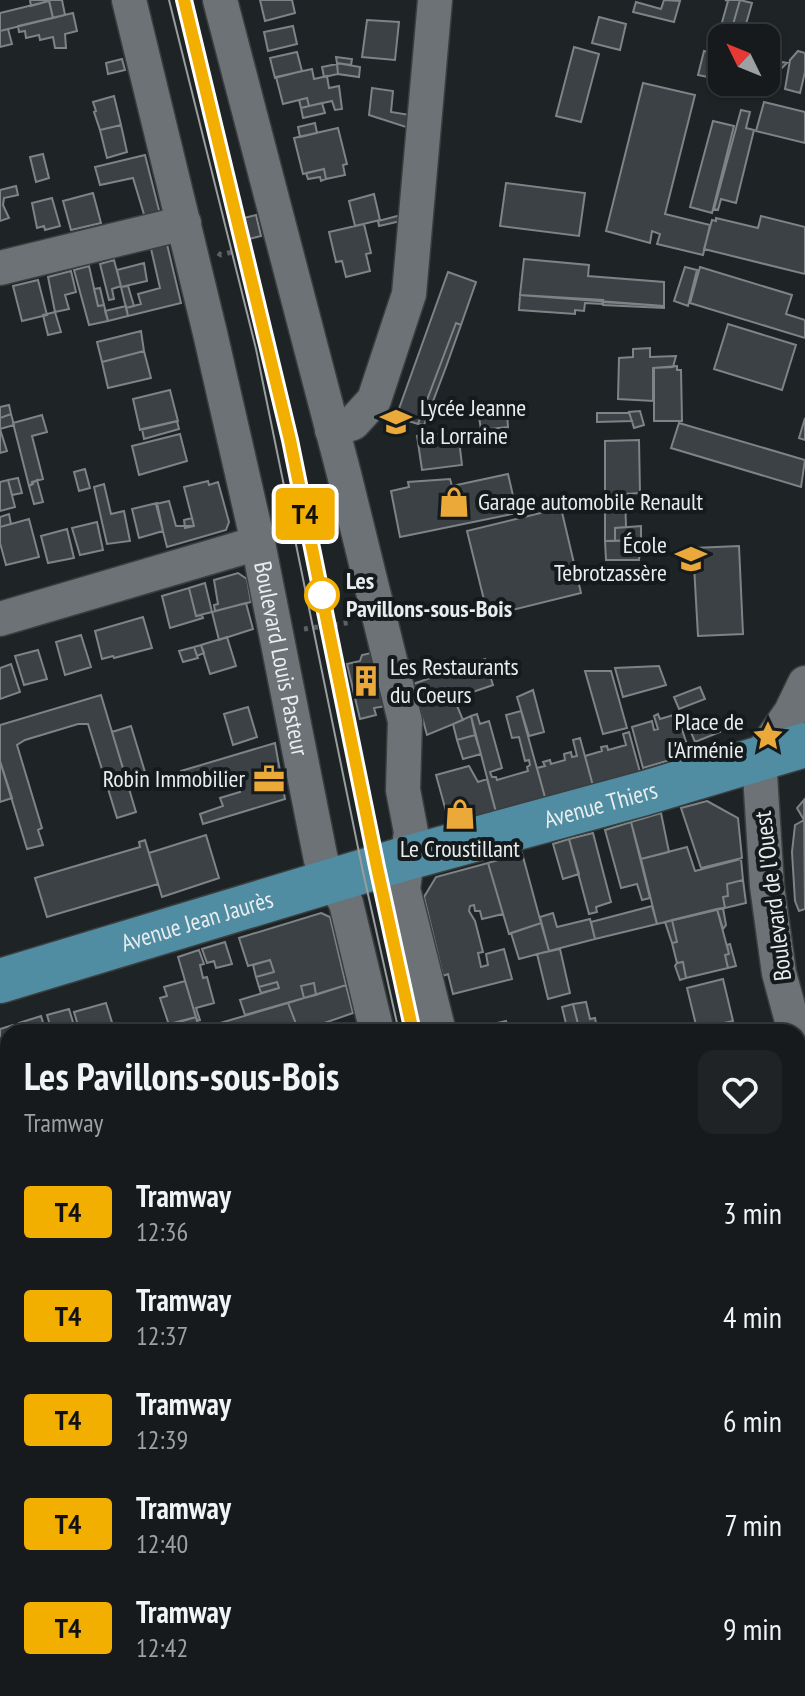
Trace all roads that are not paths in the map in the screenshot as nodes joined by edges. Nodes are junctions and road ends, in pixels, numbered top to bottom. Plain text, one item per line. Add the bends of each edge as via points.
1 (129, 0) edge
2 (220, 0) edge
3 (435, 0) edge
4 (184, 223) junction
5 (0, 268) edge
6 (332, 430) junction
7 (258, 543) junction
8 (0, 619) edge
9 (805, 683) edge
10 (805, 745) edge
11 (759, 758) junction
12 (401, 860) junction
13 (333, 881) junction
14 (0, 981) edge
15 (375, 1024) edge
16 (437, 1024) edge
17 (793, 1024) edge

1 - 4 street, Boulevard Louis Pasteur
2 - 6 street
3 - 6 street via 409,294 374,400 353,423
4 - 5 street
4 - 7 street, Boulevard Louis Pasteur
6 - 12 street via 405,721 403,790 411,832
7 - 8 street
7 - 13 street, Boulevard Louis Pasteur via 321,860
9 - 11 street
10 - 11 main road, Avenue Thiers
11 - 12 main road, Avenue Thiers
11 - 17 street, Boulevard de l'Ouest via 767,886
12 - 13 main road, Avenue Jean Jaurès
12 - 16 street via 403,889
13 - 14 main road, Avenue Jean Jaurès
13 - 15 street, Boulevard Louis Pasteur via 346,903

